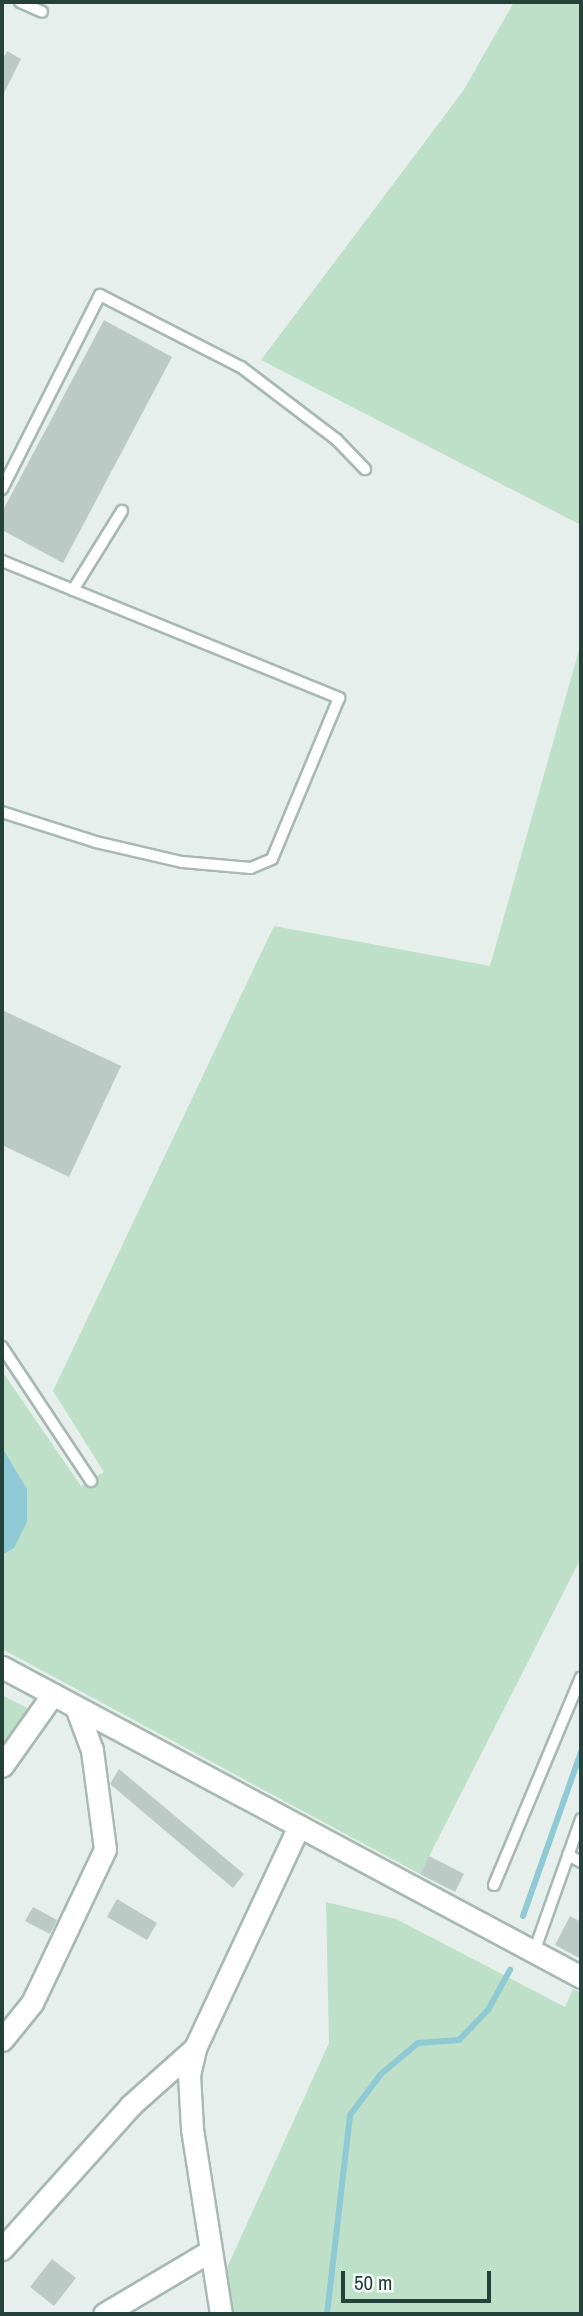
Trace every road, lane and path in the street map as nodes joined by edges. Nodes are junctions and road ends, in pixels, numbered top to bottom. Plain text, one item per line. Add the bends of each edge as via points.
1 (20, 2) edge
2 (42, 12) dead end
3 (365, 469) dead end
4 (2, 489) edge
5 (122, 511) dead end
6 (2, 561) edge
7 (73, 590) junction
8 (2, 812) edge
9 (2, 1347) edge
10 (91, 1481) dead end
11 (2, 1667) edge
12 (581, 1677) edge
13 (53, 1694) junction
14 (76, 1707) junction
15 (2, 1766) edge
16 (581, 1819) edge
17 (299, 1826) junction
18 (568, 1855) junction
19 (581, 1862) edge
20 (494, 1885) dead end
21 (534, 1952) junction
22 (581, 1978) edge
23 (2, 2040) edge
24 (195, 2048) junction
25 (2, 2249) edge
26 (210, 2251) junction
27 (104, 2314) edge
28 (221, 2314) edge

1 - 2 lane
3 - 4 lane via 336,439 241,367 100,296
5 - 7 lane
6 - 7 lane
7 - 8 lane via 339,698 272,859 251,867 183,862 96,842
9 - 10 lane
11 - 13 street
12 - 20 lane
13 - 14 street
13 - 15 street
14 - 17 street
14 - 23 street via 92,1750 104,1849 32,2003
16 - 18 lane
17 - 21 street
17 - 24 street
18 - 19 lane
18 - 21 lane
21 - 22 street
24 - 25 street via 131,2105
24 - 26 street via 189,2075 192,2129
26 - 27 street
26 - 28 street

